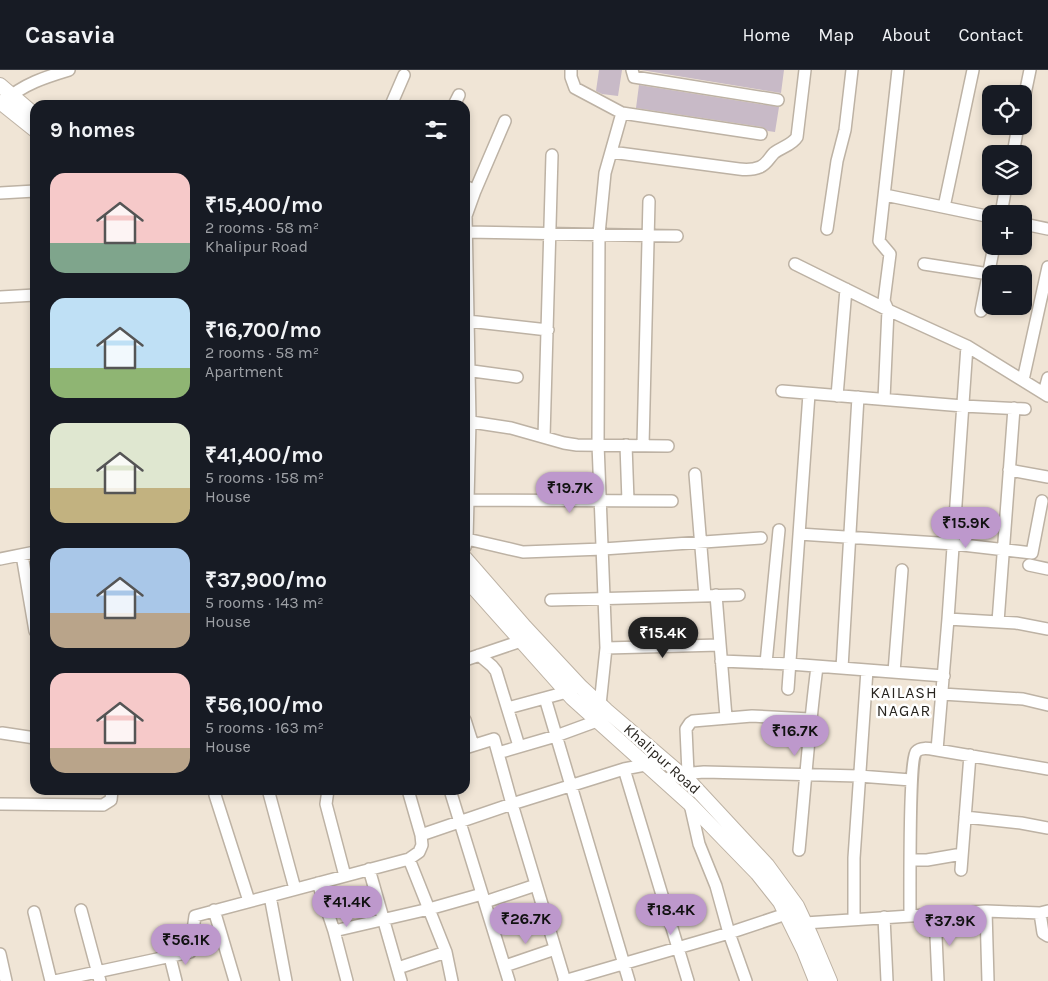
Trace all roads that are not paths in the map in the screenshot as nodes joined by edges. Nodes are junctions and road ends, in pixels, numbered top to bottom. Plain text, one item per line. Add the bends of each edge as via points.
1 (69, 70) edge
2 (571, 70) edge
3 (632, 70) edge
4 (804, 70) edge
5 (852, 70) edge
6 (898, 70) edge
7 (973, 70) edge
8 (1030, 70) edge
9 (404, 75) dead end
10 (0, 85) edge
11 (1027, 85) edge
12 (5, 100) edge
13 (393, 100) edge
14 (778, 100) dead end
15 (30, 112) edge
16 (622, 113) junction
17 (505, 121) dead end
18 (30, 125) edge
19 (761, 134) dead end
20 (611, 152) junction
21 (552, 155) dead end
22 (470, 188) edge
23 (30, 191) edge
24 (0, 193) edge
25 (885, 195) junction
26 (649, 201) dead end
27 (944, 207) junction
28 (982, 215) edge
29 (1032, 226) edge
30 (827, 229) dead end
31 (1048, 229) edge
32 (470, 232) edge
33 (550, 234) junction
34 (599, 234) junction
35 (647, 235) junction
36 (677, 236) dead end
37 (794, 264) dead end
38 (924, 264) dead end
39 (1048, 268) edge
40 (982, 273) edge
41 (846, 289) junction
42 (30, 295) edge
43 (0, 297) edge
44 (888, 310) junction
45 (1042, 318) edge
46 (470, 321) edge
47 (548, 330) junction
48 (967, 346) junction
49 (470, 370) edge
50 (518, 377) dead end
51 (1048, 378) edge
52 (1022, 380) junction
53 (782, 391) dead end
54 (809, 394) junction
55 (1046, 394) edge
56 (837, 396) junction
57 (858, 397) junction
58 (884, 399) junction
59 (963, 406) junction
60 (470, 421) edge
61 (544, 437) junction
62 (598, 444) junction
63 (626, 445) junction
64 (643, 445) junction
65 (668, 446) dead end
66 (1010, 470) junction
67 (695, 474) dead end
68 (1048, 477) edge
69 (470, 500) edge
70 (601, 501) junction
71 (628, 501) junction
72 (672, 501) dead end
73 (1042, 501) dead end
74 (779, 530) dead end
75 (799, 534) junction
76 (850, 537) junction
77 (761, 538) dead end
78 (700, 542) junction
79 (470, 544) edge
80 (954, 544) junction
81 (603, 549) junction
82 (1004, 550) junction
83 (30, 553) edge
84 (22, 554) junction
85 (0, 559) edge
86 (470, 565) edge
87 (1029, 565) dead end
88 (1048, 568) edge
89 (902, 570) dead end
90 (470, 583) edge
91 (739, 595) dead end
92 (711, 596) junction
93 (605, 598) junction
94 (551, 600) dead end
95 (30, 601) edge
96 (948, 619) junction
97 (998, 622) junction
98 (1048, 629) edge
99 (527, 639) junction
100 (720, 645) junction
101 (606, 648) junction
102 (479, 655) junction
103 (470, 658) edge
104 (721, 661) junction
105 (766, 663) junction
106 (790, 664) junction
107 (817, 667) junction
108 (842, 668) junction
109 (866, 670) junction
110 (894, 672) junction
111 (944, 676) junction
112 (788, 689) dead end
113 (567, 692) junction
114 (942, 694) junction
115 (545, 698) junction
116 (600, 705) junction
117 (1048, 705) edge
118 (508, 708) junction
119 (726, 717) junction
120 (810, 719) junction
121 (597, 721) junction
122 (2, 733) dead end
123 (556, 736) junction
124 (30, 737) edge
125 (470, 746) edge
126 (519, 746) junction
127 (938, 750) junction
128 (498, 752) junction
129 (970, 755) junction
130 (666, 761) junction
131 (646, 764) junction
132 (1048, 769) edge
133 (624, 770) junction
134 (684, 774) junction
135 (807, 775) junction
136 (859, 776) junction
137 (664, 780) junction
138 (911, 780) junction
139 (570, 786) junction
140 (112, 795) edge
141 (215, 795) edge
142 (270, 795) edge
143 (327, 795) edge
144 (409, 795) edge
145 (452, 795) edge
146 (0, 804) edge
147 (512, 804) junction
148 (690, 804) junction
149 (965, 816) junction
150 (460, 821) junction
151 (1048, 828) edge
152 (421, 836) junction
153 (799, 850) dead end
154 (962, 854) junction
155 (409, 859) junction
156 (910, 860) junction
157 (369, 869) junction
158 (961, 870) dead end
159 (346, 876) junction
160 (318, 883) junction
161 (536, 885) junction
162 (295, 889) junction
163 (270, 896) junction
164 (484, 898) junction
165 (249, 901) junction
166 (428, 909) junction
167 (81, 910) dead end
168 (214, 910) junction
169 (986, 911) junction
170 (34, 912) dead end
171 (1044, 912) edge
172 (935, 914) junction
173 (910, 916) junction
174 (884, 918) junction
175 (384, 919) junction
176 (854, 920) junction
177 (794, 921) junction
178 (334, 931) junction
179 (729, 933) junction
180 (1048, 936) edge
181 (678, 948) junction
182 (555, 949) junction
183 (446, 952) junction
184 (170, 956) junction
185 (0, 958) edge
186 (624, 964) junction
187 (505, 966) junction
188 (398, 968) junction
189 (99, 976) edge
190 (6, 981) edge
191 (51, 981) edge
192 (55, 981) edge
193 (176, 981) edge
194 (235, 981) edge
195 (286, 981) edge
196 (348, 981) edge
197 (401, 981) edge
198 (452, 981) edge
199 (509, 981) edge
200 (565, 981) edge
201 (629, 981) edge
202 (688, 981) edge
203 (746, 981) edge
204 (816, 981) edge
205 (830, 981) edge
206 (887, 981) edge
207 (938, 981) edge
208 (988, 981) edge

1 - 12 street via 38,80
2 - 16 street via 575,88
3 - 14 street via 634,77
4 - 20 street via 797,137 759,168 740,169
5 - 30 street
6 - 25 street
7 - 27 street
8 - 11 street
9 - 13 street
10 - 12 street
12 - 15 street
12 - 18 street
16 - 19 street
16 - 20 street
17 - 22 street
20 - 34 street via 605,174
21 - 33 street
23 - 24 street
25 - 27 street
25 - 44 street via 879,241 890,254 884,301
26 - 35 street
27 - 28 street
29 - 31 street
32 - 33 street
33 - 34 street
33 - 47 street
34 - 35 street
34 - 62 street
35 - 36 street
35 - 64 street
37 - 41 street
38 - 40 street
39 - 45 street
41 - 44 street
41 - 56 street
42 - 43 street
44 - 48 street
44 - 58 street
45 - 52 street
46 - 47 street
47 - 61 street
48 - 52 street
48 - 59 street
49 - 50 street
51 - 55 street
52 - 55 street
53 - 54 street
54 - 56 street
54 - 75 street
56 - 57 street
57 - 58 street
57 - 76 street
58 - 59 street
59 - 66 street via 1019,408
59 - 80 street
60 - 61 street
61 - 62 street via 564,443
62 - 63 street
62 - 70 street
63 - 64 street
63 - 71 street
64 - 65 street
66 - 68 street
66 - 82 street
67 - 78 street
69 - 70 street
70 - 71 street
70 - 81 street
71 - 72 street
73 - 82 street via 1032,553
74 - 105 street
75 - 76 street
75 - 106 street
76 - 80 street
76 - 108 street
77 - 78 street
78 - 81 street
78 - 92 street
79 - 81 street via 523,552
80 - 82 street
80 - 96 street
81 - 93 street
82 - 97 street
83 - 84 street
84 - 85 street
84 - 95 street
86 - 99 street, Khalipur Road
87 - 88 street
89 - 110 street
90 - 99 street, Khalipur Road
91 - 92 street
92 - 93 street
92 - 100 street
93 - 94 street
93 - 101 street
96 - 97 street
96 - 111 street
97 - 98 street
99 - 102 street
99 - 113 street, Khalipur Road
99 - 116 street, Khalipur Road
100 - 101 street
100 - 104 street
101 - 116 street
102 - 103 street
102 - 118 street via 496,671
104 - 105 street
104 - 119 street
105 - 106 street
106 - 107 street
106 - 112 street
107 - 108 street
107 - 120 street
108 - 109 street
109 - 110 street
109 - 136 street
110 - 111 street
111 - 114 street
113 - 115 street
113 - 121 street, Khalipur Road
114 - 117 street via 1023,699
114 - 127 street
115 - 118 street
115 - 123 street
116 - 121 street
116 - 130 street, Khalipur Road
118 - 126 street
119 - 120 street
119 - 134 street via 690,723 686,729
120 - 135 street
121 - 123 street
121 - 131 street, Khalipur Road
122 - 124 street
123 - 126 street
123 - 139 street
125 - 128 street via 494,739
126 - 128 street
127 - 129 street
127 - 138 street via 916,751
128 - 147 street
129 - 132 street
129 - 149 street
130 - 131 street
130 - 134 street, Khalipur Road
131 - 133 street
131 - 137 street, Khalipur Road
133 - 139 street
133 - 181 street
134 - 135 street
134 - 137 street
134 - 177 street, Khalipur Road via 781,882
135 - 136 street
135 - 153 street
136 - 138 street
136 - 176 street
137 - 148 street, Khalipur Road
138 - 156 street
139 - 147 street
139 - 186 street
140 - 146 street via 111,800 103,805
141 - 165 street
142 - 162 street
143 - 159 street via 326,804
144 - 152 street
145 - 150 street
147 - 150 street
147 - 161 street
148 - 177 street, Khalipur Road via 757,873
148 - 179 street via 699,844 716,886
149 - 151 street
149 - 154 street
150 - 152 street
150 - 164 street
152 - 155 street via 421,849
154 - 156 street
154 - 158 street
155 - 157 street
155 - 166 street
156 - 173 street
157 - 159 street
157 - 175 street
159 - 160 street
160 - 162 street
160 - 178 street
161 - 164 street
161 - 182 street
162 - 163 street
163 - 165 street
163 - 195 street
164 - 166 street
164 - 187 street
165 - 168 street
166 - 175 street
166 - 183 street
167 - 189 street
168 - 184 street via 195,916 190,952
168 - 194 street
169 - 171 street
169 - 172 street
169 - 208 street
170 - 191 street
171 - 180 street via 1043,933
172 - 173 street
172 - 207 street
173 - 174 street
174 - 176 street
174 - 206 street
175 - 178 street
175 - 188 street
176 - 177 street
177 - 179 street
177 - 204 street, Khalipur Road
177 - 205 street, Khalipur Road
178 - 196 street
179 - 181 street
179 - 203 street
181 - 186 street
181 - 202 street
182 - 187 street
182 - 200 street
183 - 188 street
183 - 198 street
184 - 189 street
184 - 193 street
185 - 190 street
186 - 200 street
186 - 201 street
187 - 199 street
188 - 197 street
189 - 192 street

